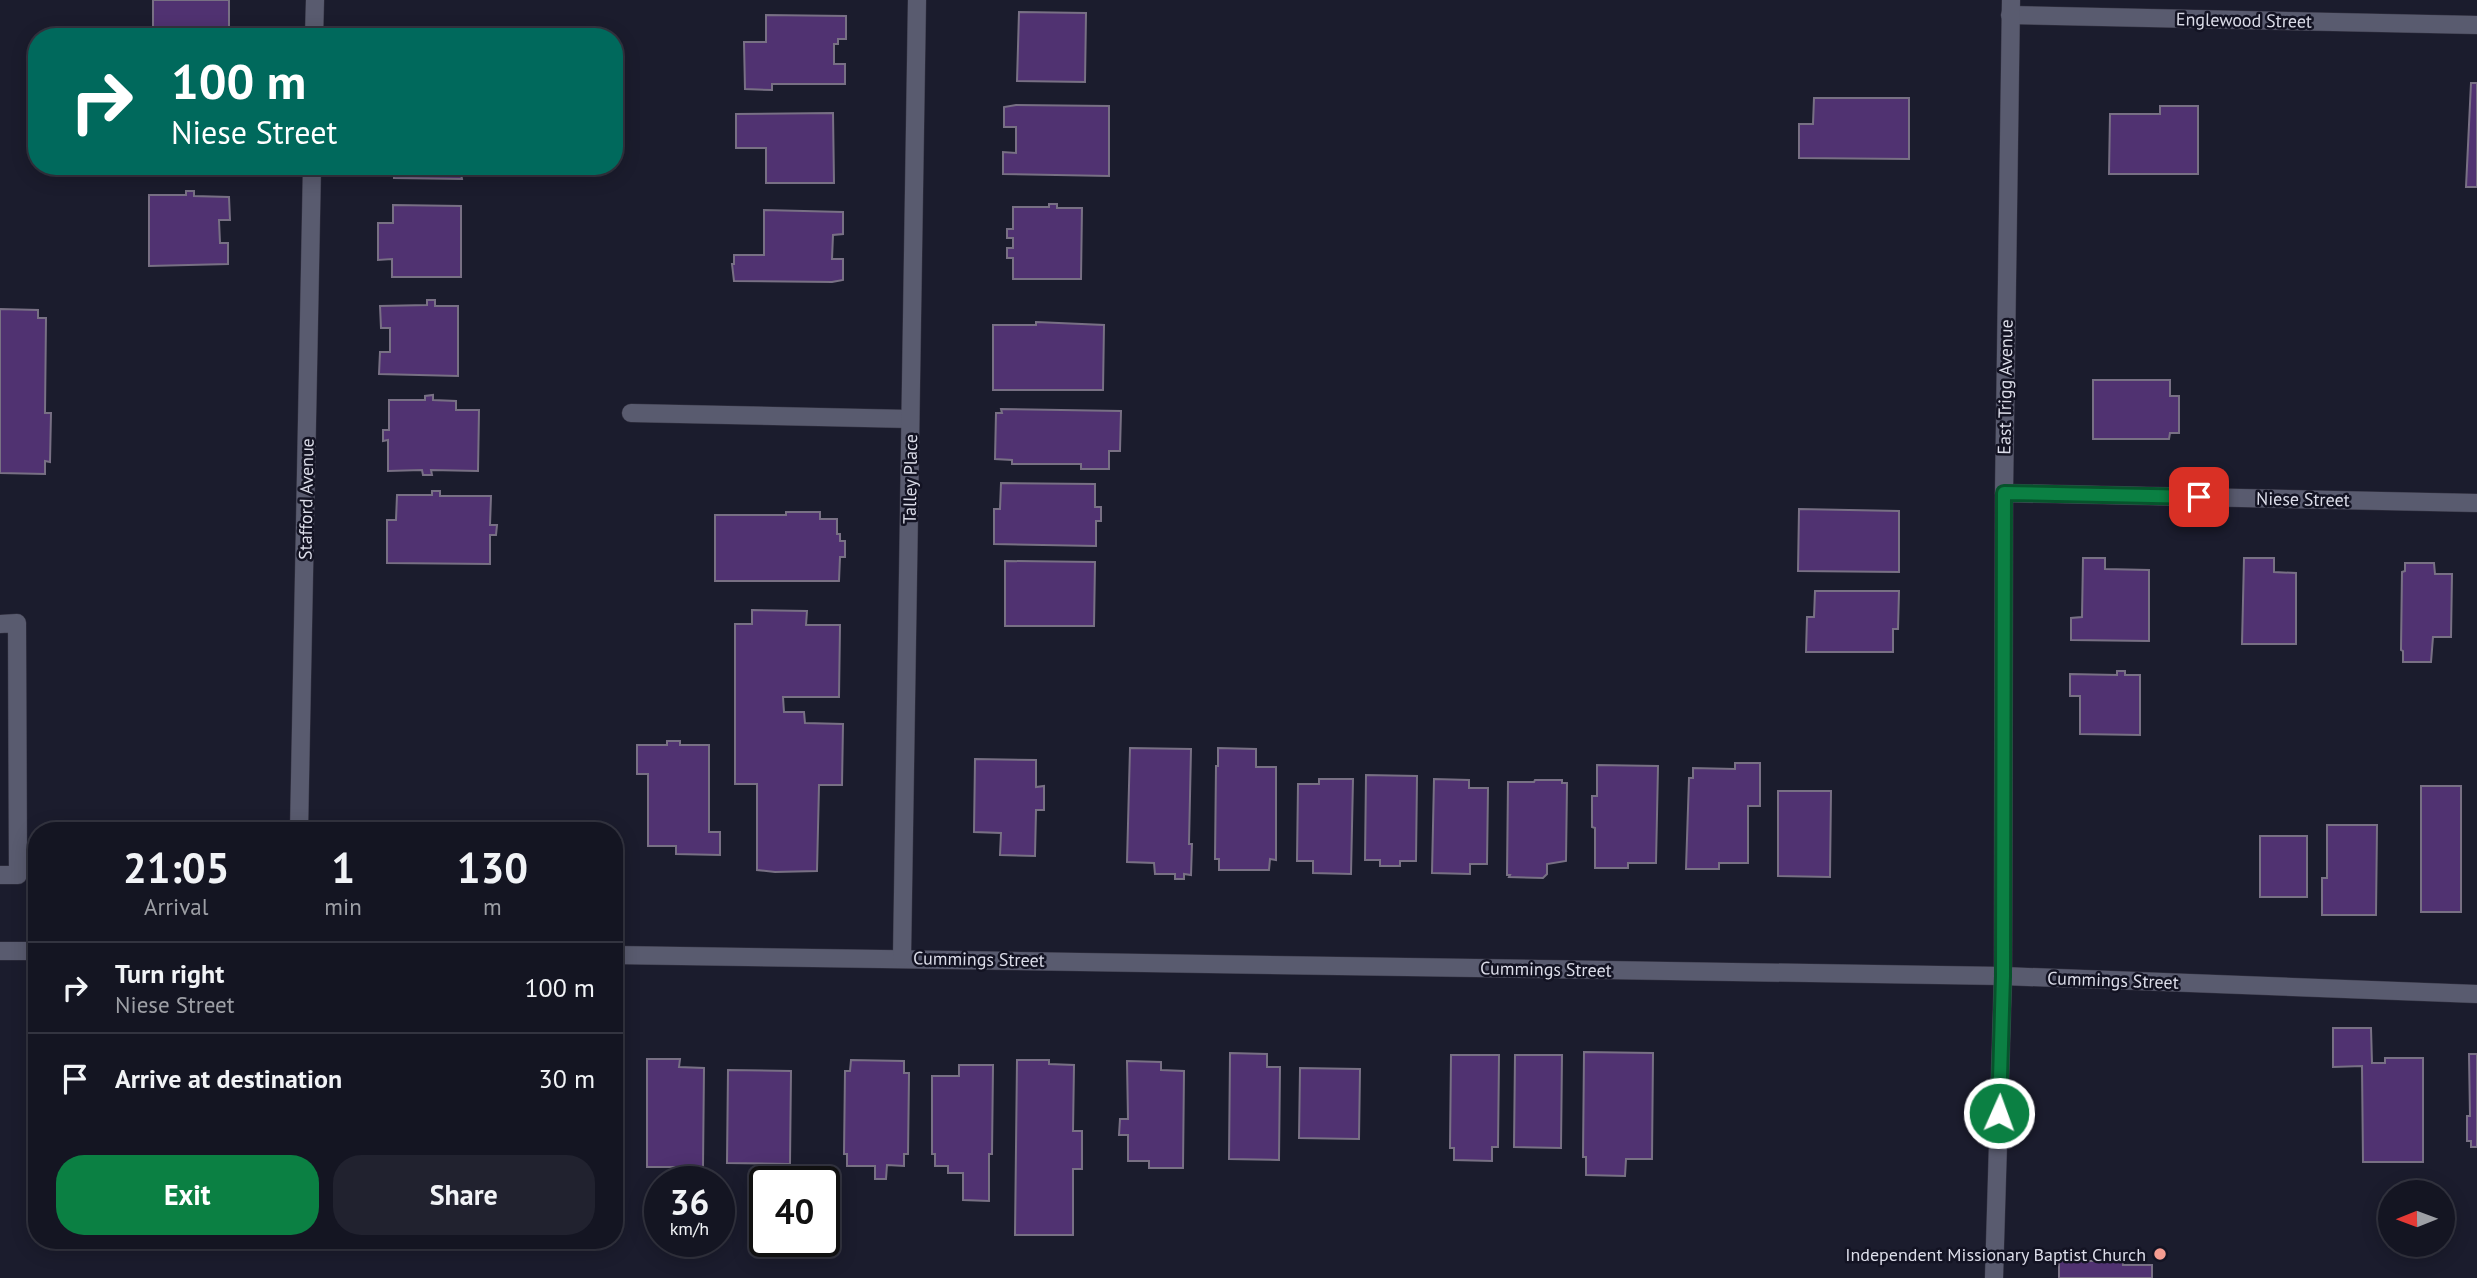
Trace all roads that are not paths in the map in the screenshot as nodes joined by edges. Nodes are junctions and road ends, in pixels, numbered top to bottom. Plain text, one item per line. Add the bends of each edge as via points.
1 (315, 0) edge
2 (917, 0) edge
3 (2011, 8) edge
4 (2477, 25) edge
5 (314, 28) edge
6 (312, 175) edge
7 (631, 414) dead end
8 (911, 419) junction
9 (2004, 493) junction
10 (2477, 503) edge
11 (0, 624) edge
12 (299, 822) edge
13 (0, 875) edge
14 (0, 951) edge
15 (28, 951) edge
16 (623, 955) edge
17 (902, 958) junction
18 (2003, 976) junction
19 (2477, 994) edge
20 (1994, 1278) edge

1 - 5 street
2 - 8 street, Talley Place
3 - 4 street, Englewood Street
3 - 9 street, East Trigg Avenue
6 - 12 street, Stafford Avenue
7 - 8 street
8 - 17 street, Talley Place
9 - 10 street, Niese Street
9 - 18 street, East Trigg Avenue
11 - 13 street via 17,623 18,875
14 - 15 street
16 - 17 street, Cummings Street
17 - 18 street, Cummings Street
18 - 19 street, Cummings Street
18 - 20 street, East Trigg Avenue

